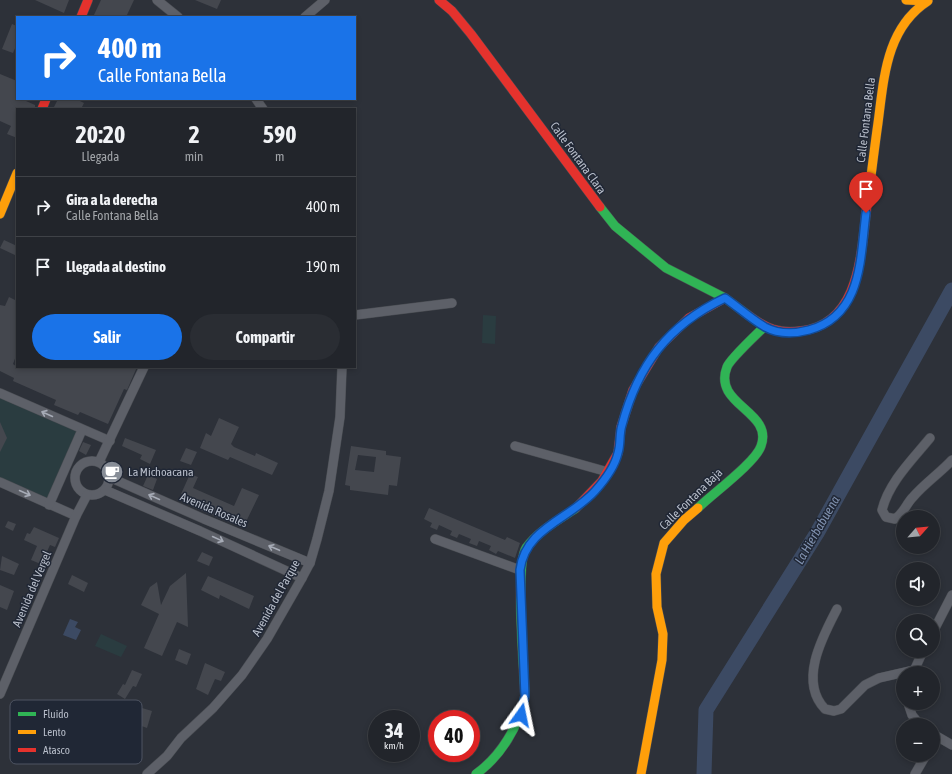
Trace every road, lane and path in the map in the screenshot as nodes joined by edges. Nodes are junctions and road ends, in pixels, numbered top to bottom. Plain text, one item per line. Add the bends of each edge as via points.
1 (88, 0) edge
2 (157, 0) edge
3 (325, 0) edge
4 (439, 0) edge
5 (906, 0) edge
6 (930, 1) edge
7 (81, 16) edge
8 (177, 16) edge
9 (306, 16) edge
10 (16, 175) edge
11 (0, 214) edge
12 (725, 298) junction
13 (452, 303) dead end
14 (356, 315) edge
15 (764, 327) junction
16 (144, 368) edge
17 (342, 368) edge
18 (0, 393) edge
19 (82, 430) junction
20 (930, 438) dead end
21 (110, 441) junction
22 (515, 446) dead end
23 (952, 460) edge
24 (99, 462) junction
25 (66, 468) junction
26 (76, 471) junction
27 (608, 472) junction
28 (109, 477) junction
29 (0, 482) edge
30 (105, 490) junction
31 (87, 495) junction
32 (49, 504) junction
33 (76, 516) junction
34 (204, 520) junction
35 (200, 531) junction
36 (435, 539) dead end
37 (310, 563) junction
38 (520, 570) junction
39 (302, 578) junction
40 (952, 595) edge
41 (837, 609) dead end
42 (940, 618) edge
43 (896, 675) edge
44 (0, 694) edge
45 (940, 740) edge
46 (952, 745) edge
47 (922, 762) edge
48 (147, 774) edge
49 (476, 774) edge
50 (641, 774) edge
51 (915, 774) edge

1 - 7 street
2 - 8 street
3 - 9 street
4 - 12 street, Calle Fontana Clara via 467,29 615,226 666,268
5 - 6 street
6 - 15 street, Calle Fontana Bella via 912,12 886,62 858,274 850,298 834,317 811,330 784,333
10 - 11 street
12 - 15 street, Calle Fontana Bella
12 - 27 street via 684,323 668,336 652,357 631,396 621,427 618,453
13 - 14 street
15 - 50 street, Calle Fontana Baja via 727,366 725,376 725,386 732,399 759,422 763,437 761,447 752,459 684,520 664,543 656,574 657,607 663,634 662,660
16 - 21 street
17 - 37 street, Avenida del Parque via 340,417 334,466 324,515
19 -> 18 street
19 - 21 street
19 - 25 street
20 - 23 street via 884,500 882,510 886,517 895,519 900,516 913,496
21 - 24 street
22 - 27 street
24 - 26 street via 89,461
24 - 28 street via 105,466
25 - 26 street
25 - 32 street
26 - 31 street via 75,483
27 - 38 street via 581,504 533,538 525,550
28 - 30 street
34 -> 28 street, Avenida Rosales
29 -> 32 street
30 - 31 street via 96,495
30 - 35 street, Avenida Rosales
31 - 33 street, Avenida del Vergel
32 - 33 street
33 - 44 street, Avenida del Vergel
34 - 35 street
37 -> 34 street, Avenida Rosales
35 -> 39 street, Avenida Rosales
36 - 38 street
37 - 39 street, Avenida del Parque
38 - 49 street via 525,696 523,706 508,740
39 - 48 street, Avenida del Parque via 267,639 242,675
40 - 42 street
41 - 43 street via 823,636 813,673 816,695 825,709 841,709 865,686 879,678
45 - 46 street
47 - 51 street

